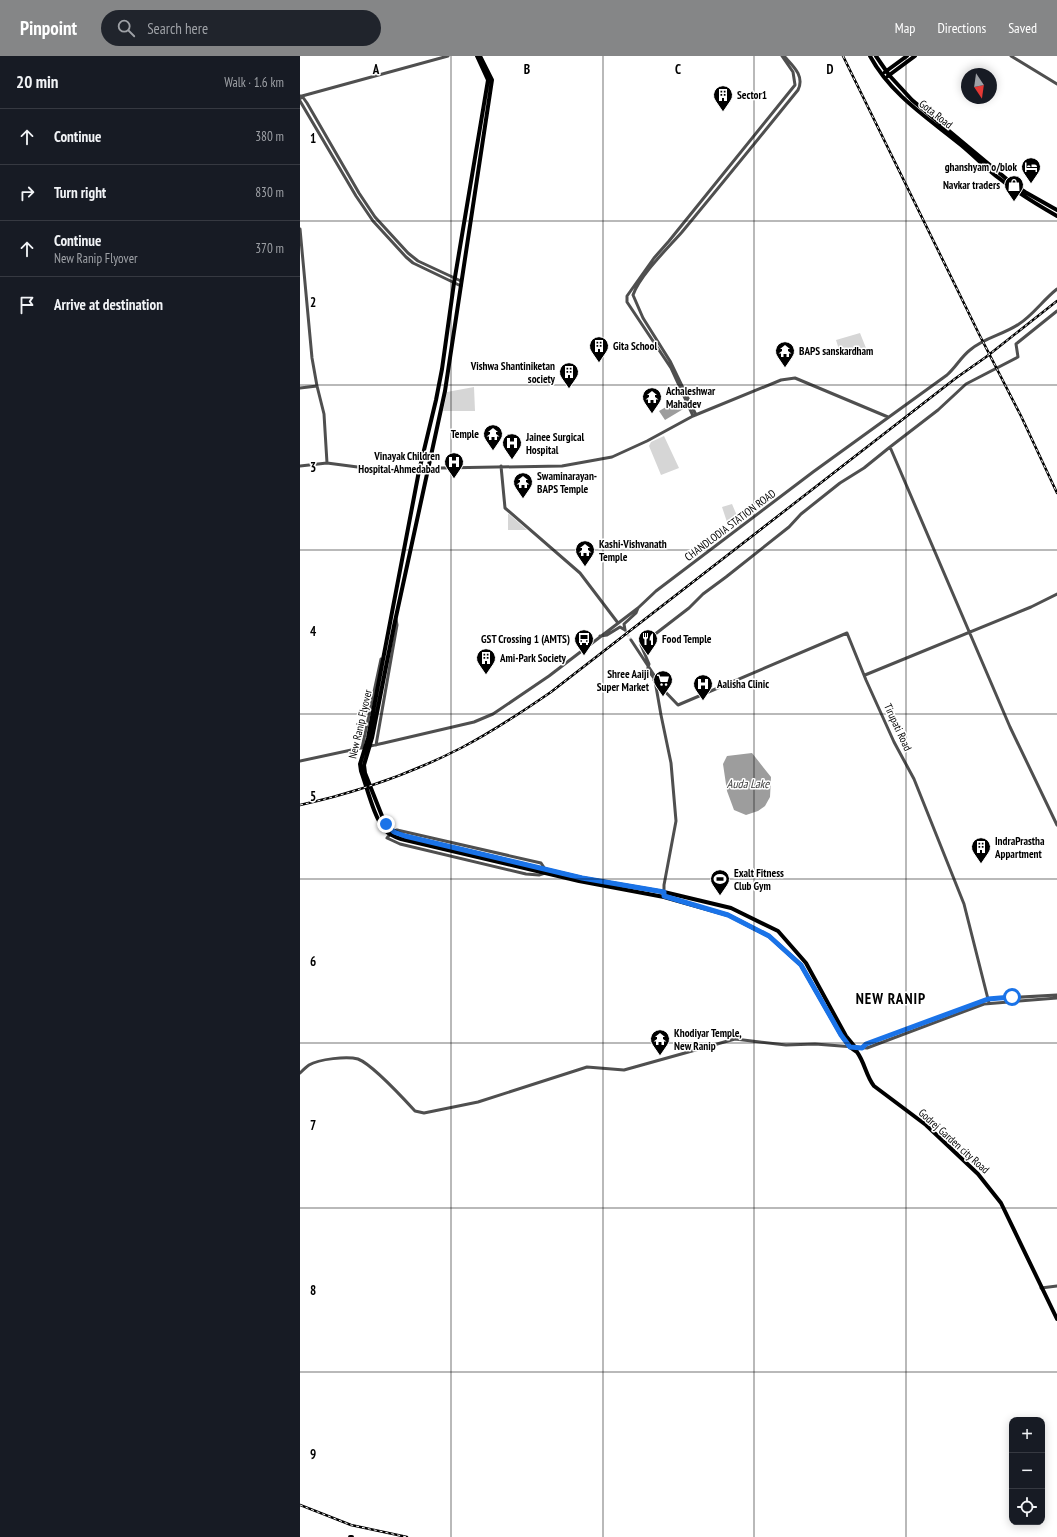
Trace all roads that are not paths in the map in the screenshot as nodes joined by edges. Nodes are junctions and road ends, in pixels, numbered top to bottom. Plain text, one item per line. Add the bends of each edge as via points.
1 (448, 56) edge
2 (477, 56) edge
3 (480, 56) edge
4 (783, 56) edge
5 (907, 56) edge
6 (916, 56) edge
7 (1010, 56) edge
8 (873, 57) edge
9 (888, 73) junction
10 (883, 77) junction
11 (1057, 84) edge
12 (301, 98) edge
13 (997, 174) junction
14 (1006, 181) junction
15 (1057, 210) edge
16 (1057, 216) edge
17 (300, 229) edge
18 (454, 281) junction
19 (461, 284) junction
20 (1057, 289) edge
21 (1057, 311) edge
22 (317, 386) junction
23 (300, 388) edge
24 (695, 416) junction
25 (888, 417) junction
26 (890, 447) junction
27 (327, 463) junction
28 (300, 466) edge
29 (501, 466) junction
30 (419, 471) junction
31 (426, 471) junction
32 (1057, 594) edge
33 (638, 608) junction
34 (396, 618) junction
35 (391, 620) junction
36 (618, 623) junction
37 (392, 626) junction
38 (969, 633) junction
39 (600, 636) junction
40 (632, 640) tunnel mouth
41 (648, 667) junction
42 (865, 675) junction
43 (654, 679) junction
44 (376, 745) junction
45 (362, 748) junction
46 (300, 761) edge
47 (1057, 825) edge
48 (545, 871) junction
49 (664, 894) junction
50 (1057, 994) edge
51 (1057, 998) edge
52 (988, 1001) junction
53 (850, 1047) junction
54 (855, 1047) junction
55 (857, 1052) junction
56 (300, 1073) edge
57 (1057, 1286) edge
58 (1041, 1288) junction
59 (1057, 1319) edge

1 - 12 street
2 - 18 main road, New Ranip Flyover via 488,80
3 - 19 main road, New Ranip Flyover via 492,80
4 - 24 street via 798,73 798,90 649,270 633,295 642,318 670,361
4 - 24 street via 793,72 795,85 654,258 627,296 627,302 671,368
5 - 9 main road
6 - 9 main road
7 - 11 street
8 - 9 main road, Gota Road
8 - 10 main road, Gota Road
9 - 10 main road
9 - 13 main road, Gota Road via 912,100
10 - 13 main road, Gota Road via 908,103
12 - 18 street via 356,196 373,221 413,263
13 - 14 main road
14 - 15 main road
14 - 16 main road via 1022,196
17 - 22 street
18 - 19 street
18 - 30 main road, New Ranip Flyover via 440,377
19 - 31 main road, New Ranip Flyover via 445,390
20 - 25 street, CHANDLODIA STATION ROAD via 1019,324 988,337 970,349 947,375
21 - 26 street via 1016,344 1018,357 966,384 938,410
22 - 23 street
22 - 27 street via 324,414
24 - 25 street via 781,380 795,378
24 - 29 street via 612,457 562,466
25 - 33 street, CHANDLODIA STATION ROAD via 656,591
26 - 38 street
26 - 41 street via 864,468 840,482 789,527 641,645
27 - 28 street
27 - 30 street via 388,471
29 - 31 street
29 - 36 street via 504,508 580,573
30 - 31 street
30 - 35 main road, New Ranip Flyover
31 - 34 main road, New Ranip Flyover
32 - 38 street
33 - 36 street, CHANDLODIA STATION ROAD
33 - 39 street via 624,624 625,630 620,627
34 - 37 main road, New Ranip Flyover
34 - 44 street via 397,625
35 - 37 main road, New Ranip Flyover
35 - 45 street
36 - 39 street, CHANDLODIA STATION ROAD
37 - 48 main road, New Ranip Flyover via 360,764 382,826 388,833 401,839
38 - 42 street
38 - 47 street
39 - 44 street, CHANDLODIA STATION ROAD via 549,676 493,714 474,722
40 - 41 street
41 - 43 street
42 - 43 street, Tirupati Road via 847,633 678,705
42 - 52 street, Tirupati Road via 894,742 914,779 964,904
43 - 49 street via 671,763 676,811
44 - 45 street, CHANDLODIA STATION ROAD
45 - 46 street, CHANDLODIA STATION ROAD
48 - 48 street via 539,875 526,874 400,844 387,838 398,830 541,863
48 - 49 main road, New Ranip Flyover
49 - 53 main road via 728,915 769,936 801,965
49 - 54 main road, Godrej Garden city Road via 731,908 778,931 806,962 846,1036
50 - 52 street
51 - 52 street
52 - 54 street via 867,1048
53 - 54 street
53 - 55 main road
53 - 56 street via 786,1045 735,1039 624,1070 587,1067 478,1102 424,1113 415,1111 371,1068 357,1059 326,1060 310,1064
54 - 55 main road, Godrej Garden city Road
55 - 58 main road, Godrej Garden city Road via 874,1086 926,1125 978,1174 1002,1203
57 - 58 street
58 - 59 main road, Godrej Garden city Road

